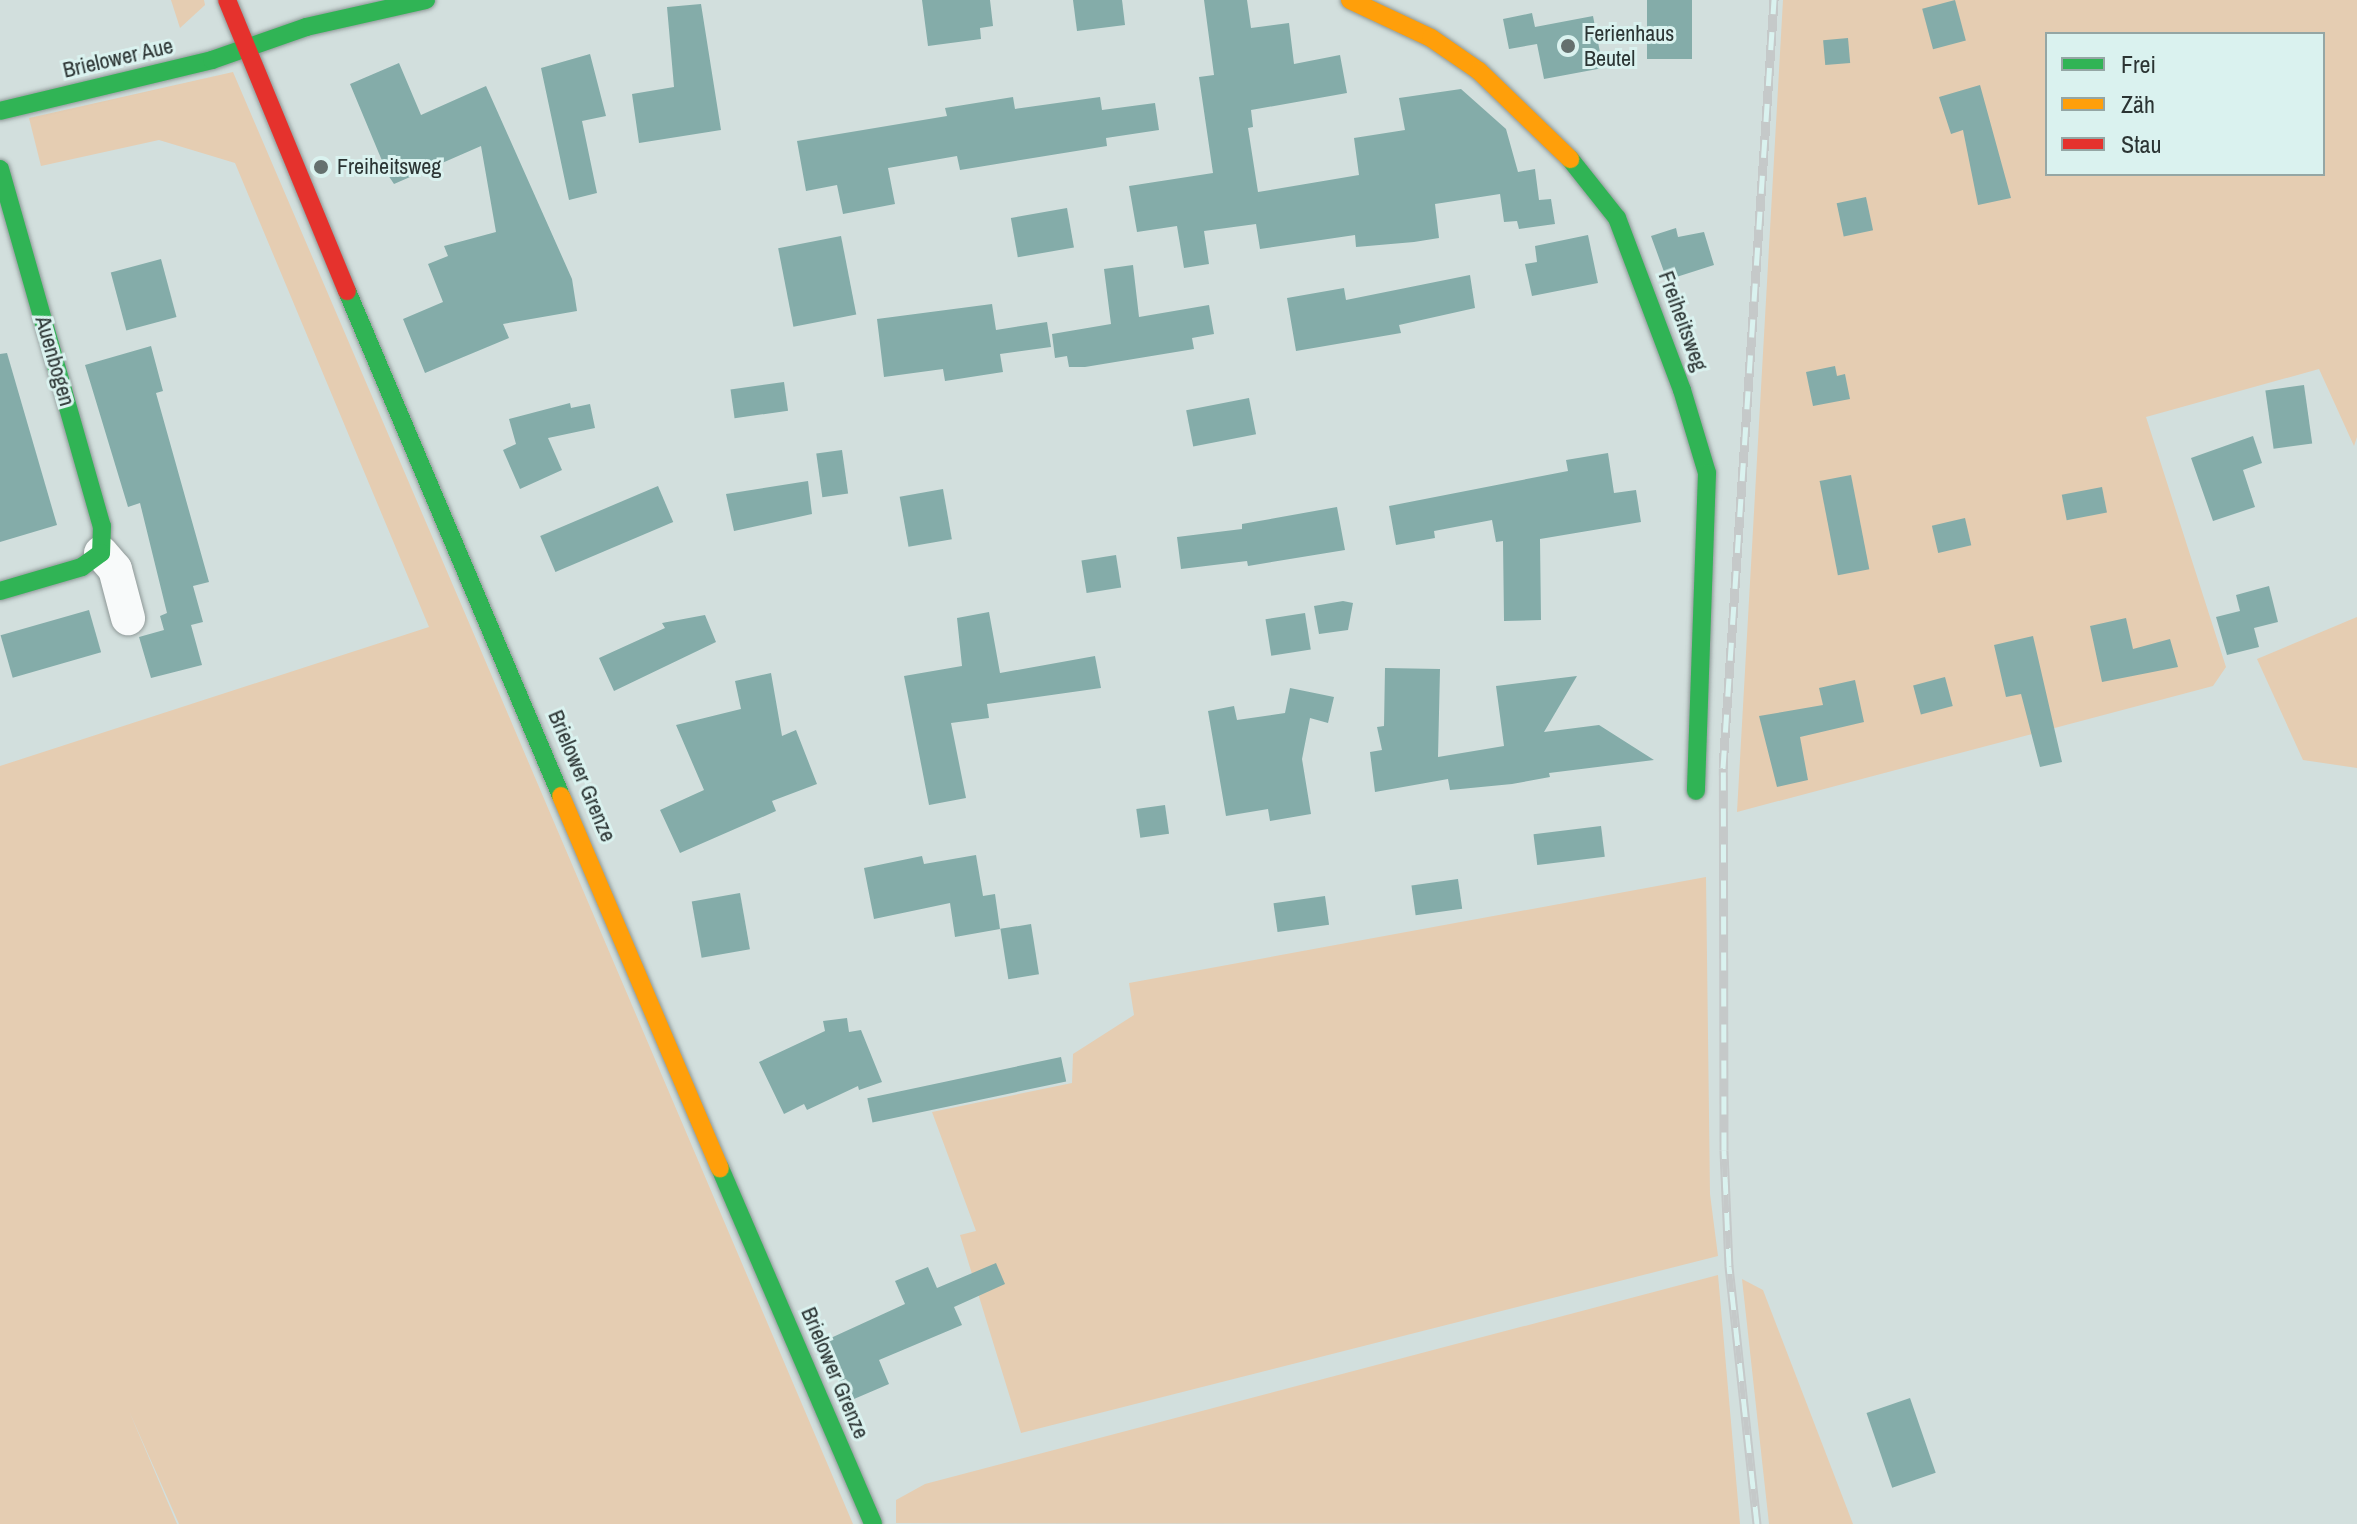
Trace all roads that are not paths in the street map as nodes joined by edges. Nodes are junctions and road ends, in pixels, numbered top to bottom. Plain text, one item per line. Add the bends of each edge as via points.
1 (227, 0) edge
2 (426, 0) edge
3 (1350, 0) edge
4 (246, 49) junction
5 (0, 111) edge
6 (0, 169) edge
7 (101, 553) junction
8 (0, 591) edge
9 (128, 618) dead end
10 (1696, 791) dead end
11 (873, 1524) edge

1 - 4 street, Brielower Grenze
2 - 4 street via 306,27
3 - 10 street, Freiheitsweg via 1431,38 1479,71 1553,139 1617,218 1682,390 1707,473
4 - 5 street, Brielower Aue
4 - 11 street, Brielower Grenze
6 - 7 street, Auenbogen via 102,526
7 - 8 street via 82,567
7 - 9 street, Auenbogen via 115,569

